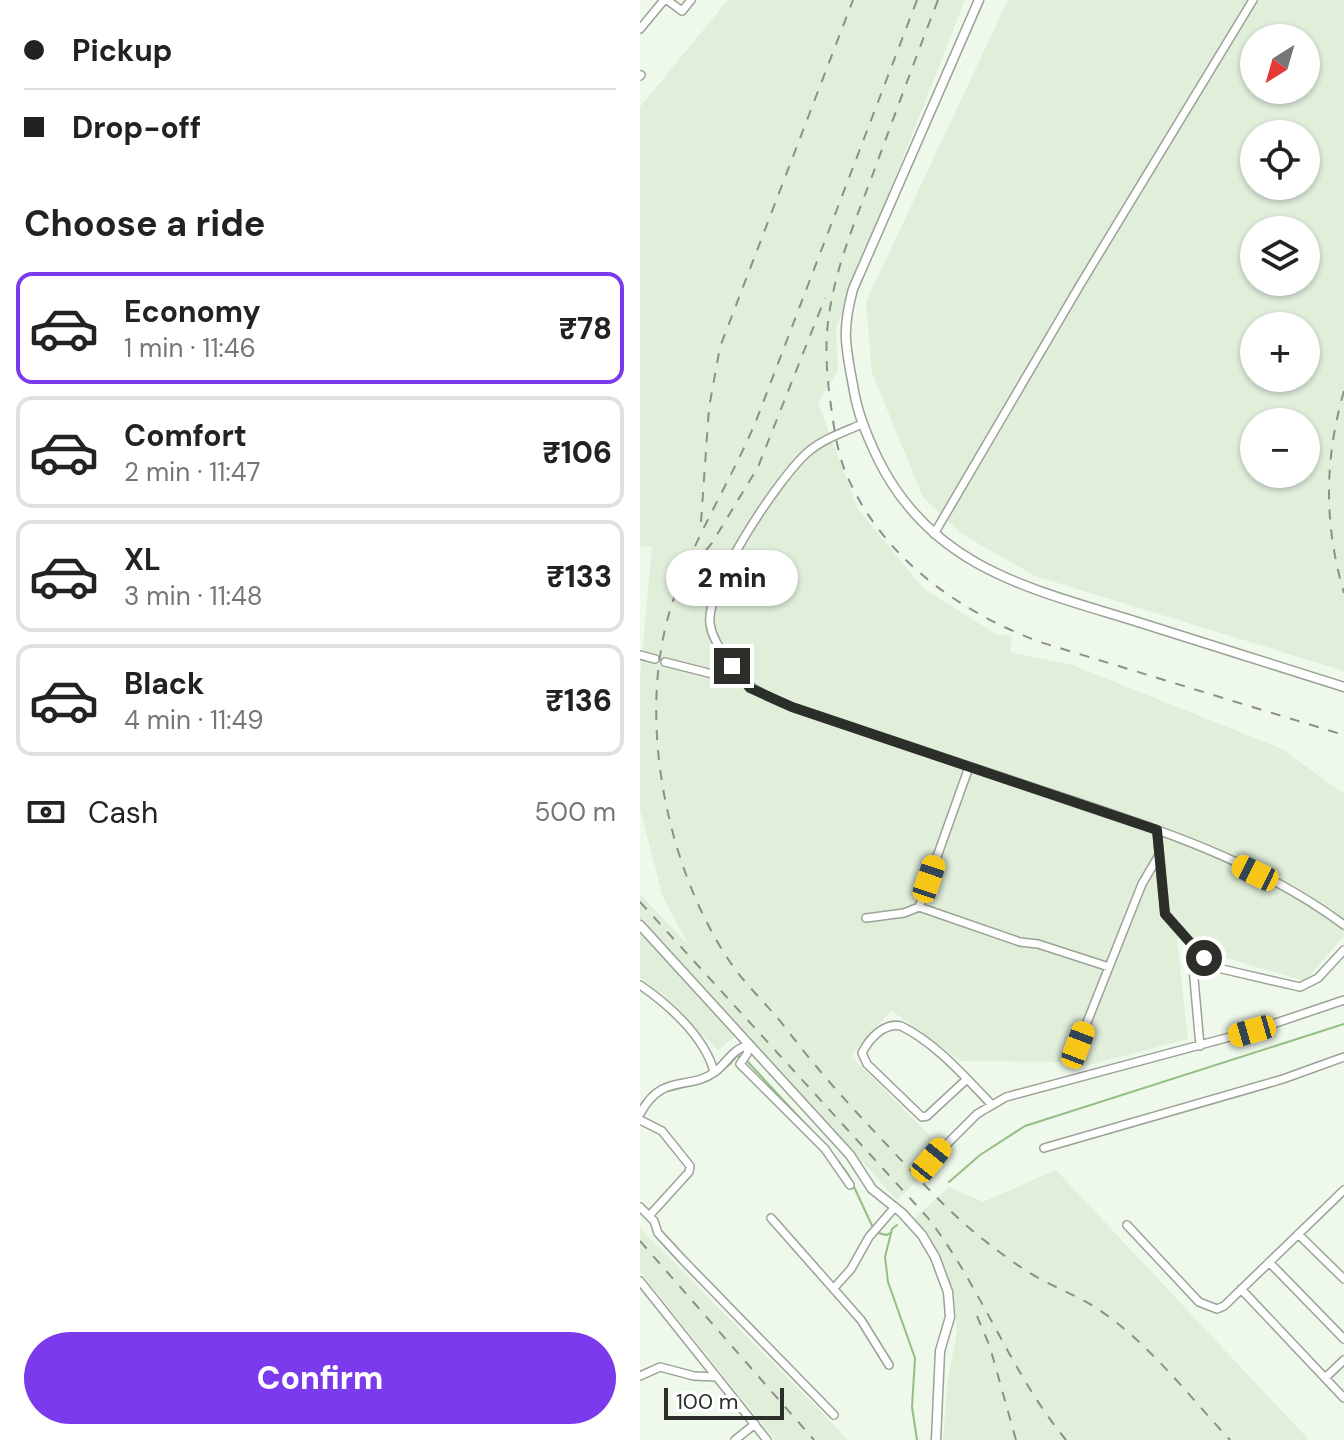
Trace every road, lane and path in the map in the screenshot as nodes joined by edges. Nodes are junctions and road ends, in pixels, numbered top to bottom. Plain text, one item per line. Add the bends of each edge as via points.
1 (665, 0) edge
2 (691, 0) edge
3 (979, 0) edge
4 (1253, 0) edge
5 (640, 29) edge
6 (862, 424) junction
7 (934, 534) junction
8 (640, 655) edge
9 (655, 659) dead end
10 (665, 662) dead end
11 (742, 681) junction
12 (1344, 687) edge
13 (969, 767) junction
14 (1157, 830) junction
15 (1159, 855) junction
16 (919, 907) junction
17 (866, 918) dead end
18 (640, 925) edge
19 (1344, 925) edge
20 (1191, 945) junction
21 (1344, 950) edge
22 (1109, 967) junction
23 (640, 985) edge
24 (1344, 1000) edge
25 (1078, 1045) dead end
26 (1200, 1046) junction
27 (748, 1050) junction
28 (1344, 1057) edge
29 (714, 1072) junction
30 (967, 1079) junction
31 (992, 1105) junction
32 (641, 1118) edge
33 (1044, 1148) dead end
34 (931, 1160) dead end
35 (850, 1185) dead end
36 (1344, 1190) edge
37 (640, 1207) edge
38 (898, 1210) junction
39 (649, 1216) junction
40 (771, 1218) dead end
41 (1127, 1225) dead end
42 (1298, 1234) junction
43 (1269, 1262) junction
44 (1344, 1279) edge
45 (640, 1281) edge
46 (834, 1288) junction
47 (1241, 1289) junction
48 (1344, 1339) edge
49 (1344, 1360) edge
50 (889, 1365) dead end
51 (640, 1376) edge
52 (716, 1377) junction
53 (1325, 1378) junction
54 (1344, 1398) edge
55 (834, 1415) dead end
56 (755, 1424) junction
57 (735, 1440) edge
58 (767, 1440) edge
59 (936, 1440) edge

1 - 2 street via 682,11
1 - 5 street
3 - 6 street via 853,289 845,318 846,348
4 - 7 street
6 - 7 street via 901,497
6 - 11 street via 819,443 800,459 721,578 710,626
7 - 12 street via 972,562 1019,583
8 - 9 street
10 - 11 street
11 - 13 street via 792,707
13 - 14 street
13 - 16 street
14 - 15 street
14 - 19 street via 1281,885
15 - 20 street via 1165,914
15 - 22 street
16 - 17 street
16 - 22 street
18 - 27 street
20 - 21 street via 1215,967 1300,987 1318,978
20 - 26 street
22 - 25 street
23 - 29 street via 701,1042
24 - 26 street
26 - 31 street via 1021,1091
27 - 29 street via 738,1048
27 - 35 street via 740,1064 825,1149
27 - 38 street via 850,1155 872,1189
28 - 33 street
29 - 32 street via 657,1092
30 - 30 street via 908,1029 894,1024 882,1029 862,1053 922,1117
30 - 31 street
31 - 34 street
32 - 39 street via 662,1131 690,1166
36 - 42 street
37 - 39 street
38 - 46 street via 874,1230
38 - 59 street via 935,1257 949,1297 950,1317 939,1362
39 - 55 street via 655,1230
40 - 46 street
41 - 47 street via 1199,1302 1217,1309
42 - 43 street
42 - 44 street
43 - 47 street
43 - 48 street
45 - 52 street
46 - 50 street
47 - 53 street
49 - 53 street
51 - 52 street via 660,1367
52 - 56 street
53 - 54 street
56 - 57 street
56 - 58 street

